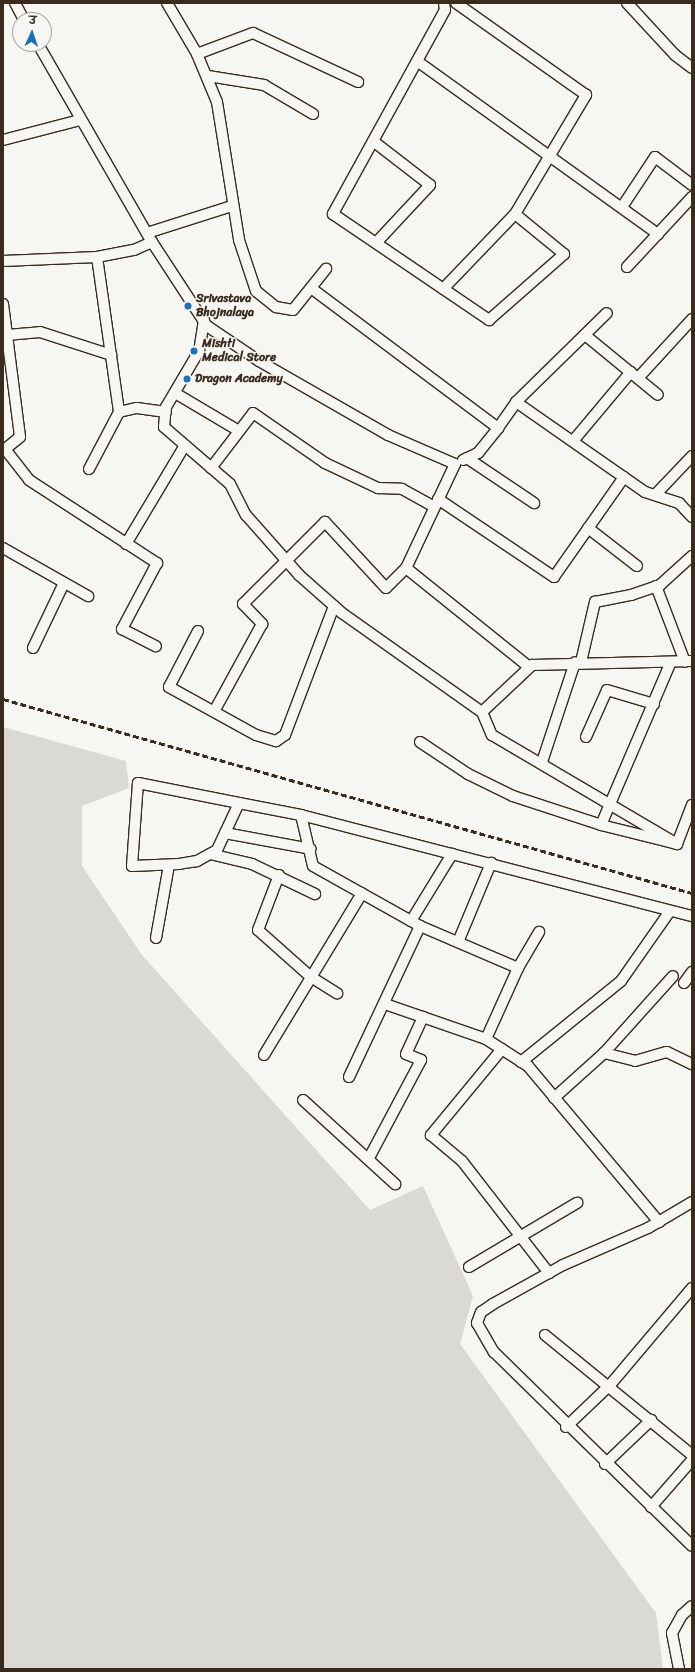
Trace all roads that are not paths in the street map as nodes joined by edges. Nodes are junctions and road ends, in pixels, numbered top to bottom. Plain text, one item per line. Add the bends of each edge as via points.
1 (15, 3) edge
2 (166, 3) edge
3 (444, 3) edge
4 (456, 3) edge
5 (627, 3) edge
6 (20, 12) edge
7 (42, 52) edge
8 (197, 54) junction
9 (417, 61) junction
10 (692, 68) edge
11 (208, 76) junction
12 (358, 82) dead end
13 (313, 114) dead end
14 (80, 120) junction
15 (3, 140) edge
16 (373, 142) junction
17 (548, 158) junction
18 (692, 185) edge
19 (692, 197) edge
20 (232, 206) junction
21 (622, 207) junction
22 (515, 214) junction
23 (658, 234) junction
24 (149, 237) junction
25 (376, 243) junction
26 (97, 257) junction
27 (3, 261) edge
28 (627, 266) dead end
29 (326, 269) dead end
30 (311, 288) junction
31 (443, 289) junction
32 (3, 304) edge
33 (608, 313) dead end
34 (204, 320) junction
35 (692, 320) edge
36 (7, 335) junction
37 (585, 335) junction
38 (111, 355) junction
39 (634, 375) junction
40 (175, 393) junction
41 (658, 395) dead end
42 (516, 402) junction
43 (119, 412) junction
44 (166, 412) junction
45 (498, 428) junction
46 (239, 431) junction
47 (573, 441) junction
48 (185, 445) junction
49 (4, 450) edge
50 (692, 456) edge
51 (467, 458) junction
52 (455, 464) junction
53 (211, 468) junction
54 (89, 469) dead end
55 (624, 477) junction
56 (655, 495) junction
57 (436, 503) junction
58 (534, 503) dead end
59 (692, 517) edge
60 (588, 528) junction
61 (126, 544) junction
62 (4, 552) edge
63 (692, 556) edge
64 (286, 559) junction
65 (637, 566) dead end
66 (406, 568) junction
67 (64, 583) junction
68 (656, 586) junction
69 (88, 596) dead end
70 (334, 606) junction
71 (198, 631) dead end
72 (156, 646) dead end
73 (33, 648) dead end
74 (578, 662) junction
75 (671, 662) junction
76 (689, 662) edge
77 (529, 667) junction
78 (654, 704) junction
79 (215, 710) junction
80 (482, 712) junction
81 (586, 737) dead end
82 (420, 742) dead end
83 (542, 762) junction
84 (239, 803) junction
85 (610, 804) junction
86 (692, 805) edge
87 (301, 815) junction
88 (601, 825) junction
89 (225, 833) junction
90 (678, 844) junction
91 (311, 849) junction
92 (210, 854) junction
93 (452, 854) junction
94 (490, 863) junction
95 (169, 865) junction
96 (279, 875) junction
97 (362, 893) junction
98 (314, 894) dead end
99 (670, 911) junction
100 (692, 916) edge
101 (416, 923) junction
102 (539, 932) dead end
103 (156, 938) dead end
104 (458, 942) junction
105 (518, 968) junction
106 (692, 972) edge
107 (673, 976) dead end
108 (311, 977) junction
109 (684, 983) dead end
110 (337, 993) dead end
111 (385, 1004) junction
112 (422, 1017) junction
113 (486, 1039) junction
114 (502, 1049) junction
115 (604, 1053) junction
116 (264, 1055) dead end
117 (521, 1062) junction
118 (692, 1064) edge
119 (349, 1077) dead end
120 (554, 1098) junction
121 (303, 1100) dead end
122 (369, 1158) junction
123 (395, 1184) dead end
124 (692, 1202) edge
125 (577, 1203) dead end
126 (659, 1222) junction
127 (521, 1236) junction
128 (469, 1267) dead end
129 (549, 1273) junction
130 (692, 1288) edge
131 (545, 1335) dead end
132 (610, 1385) junction
133 (651, 1420) junction
134 (566, 1427) junction
135 (692, 1454) edge
136 (692, 1460) edge
137 (605, 1464) junction
138 (651, 1507) junction
139 (692, 1546) edge
140 (692, 1606) edge
141 (679, 1669) edge

1 - 6 street
2 - 8 street
3 - 9 street via 446,10
4 - 17 street via 586,95
5 - 10 street via 675,55
7 - 14 street
8 - 11 street
8 - 12 street via 253,33
9 - 16 street
9 - 17 street
11 - 13 street via 264,85
11 - 20 street via 217,102
14 - 15 street
14 - 24 street
16 - 25 street via 333,214
16 - 25 street via 430,186
17 - 21 street
17 - 22 street
18 - 21 street via 655,157
19 - 23 street
20 - 24 street
20 - 30 street via 245,265 256,291 276,307 293,310
21 - 23 street
22 - 31 street
22 - 31 street via 564,254 489,320
23 - 28 street
24 - 26 street via 134,250
24 - 34 street
25 - 31 street
26 - 27 street
26 - 38 street
29 - 30 street
30 - 45 street
32 - 36 street
33 - 37 street
34 - 40 street via 199,351
34 - 52 street via 259,361 388,435
35 - 39 street
36 - 38 street via 40,332
36 - 49 street via 20,437
37 - 39 street
37 - 42 street
38 - 43 street
39 - 41 street
39 - 47 street
40 - 44 street
40 - 46 street
42 - 45 street
42 - 47 street
43 - 44 street via 137,408
43 - 54 street
44 - 48 street via 164,427
45 - 51 street via 478,453
46 - 53 street
46 - 57 street via 253,413 325,463 378,488 402,489
47 - 55 street
48 - 53 street
48 - 61 street
49 - 61 street via 29,480
50 - 56 street
51 - 52 street
51 - 58 street
52 - 57 street
53 - 64 street via 230,484 246,516
55 - 56 street
55 - 60 street
56 - 59 street via 679,503
57 - 60 street via 554,577
57 - 66 street
60 - 65 street
61 - 72 street via 157,564 122,629
62 - 67 street
63 - 68 street
64 - 66 street via 325,522 386,588
64 - 70 street
64 - 79 street via 243,604 262,624
66 - 77 street
67 - 69 street
67 - 73 street
68 - 74 street via 595,602
68 - 76 street
70 - 79 street via 285,735 276,741 256,735
70 - 80 street
71 - 79 street via 169,687
74 - 75 street
74 - 77 street
74 - 83 street
75 - 76 street
75 - 78 street
77 - 80 street
78 - 81 street via 607,690
78 - 85 street
80 - 83 street via 492,735
82 - 88 street via 468,774 513,796
83 - 85 street
84 - 87 street
84 - 89 street
84 - 95 street via 138,783 132,866
85 - 88 street
85 - 90 street
86 - 90 street
87 - 91 street
87 - 93 street
88 - 90 street
89 - 91 street
89 - 92 street via 217,850
91 - 97 street via 313,866
92 - 95 street via 197,861
92 - 96 street via 252,864
93 - 94 street
93 - 101 street
94 - 99 street
94 - 104 street
95 - 103 street
96 - 98 street
96 - 108 street via 258,930
97 - 101 street
97 - 108 street
99 - 100 street
99 - 117 street via 621,981
101 - 104 street
101 - 111 street
102 - 105 street
104 - 105 street
105 - 113 street
106 - 109 street
107 - 115 street
108 - 110 street
108 - 116 street
111 - 112 street
111 - 119 street
112 - 113 street
112 - 122 street via 406,1054 421,1060
113 - 114 street
114 - 117 street
114 - 127 street via 430,1136 462,1161
115 - 118 street via 634,1061 667,1052
115 - 120 street
117 - 120 street
120 - 126 street
121 - 122 street
122 - 123 street
124 - 126 street
125 - 127 street
126 - 129 street
127 - 128 street
127 - 129 street
129 - 134 street via 481,1312 476,1323 494,1352
130 - 132 street
131 - 132 street
132 - 133 street
132 - 134 street
133 - 135 street
133 - 137 street
134 - 137 street
136 - 138 street
137 - 138 street
138 - 139 street
140 - 141 street via 672,1633

